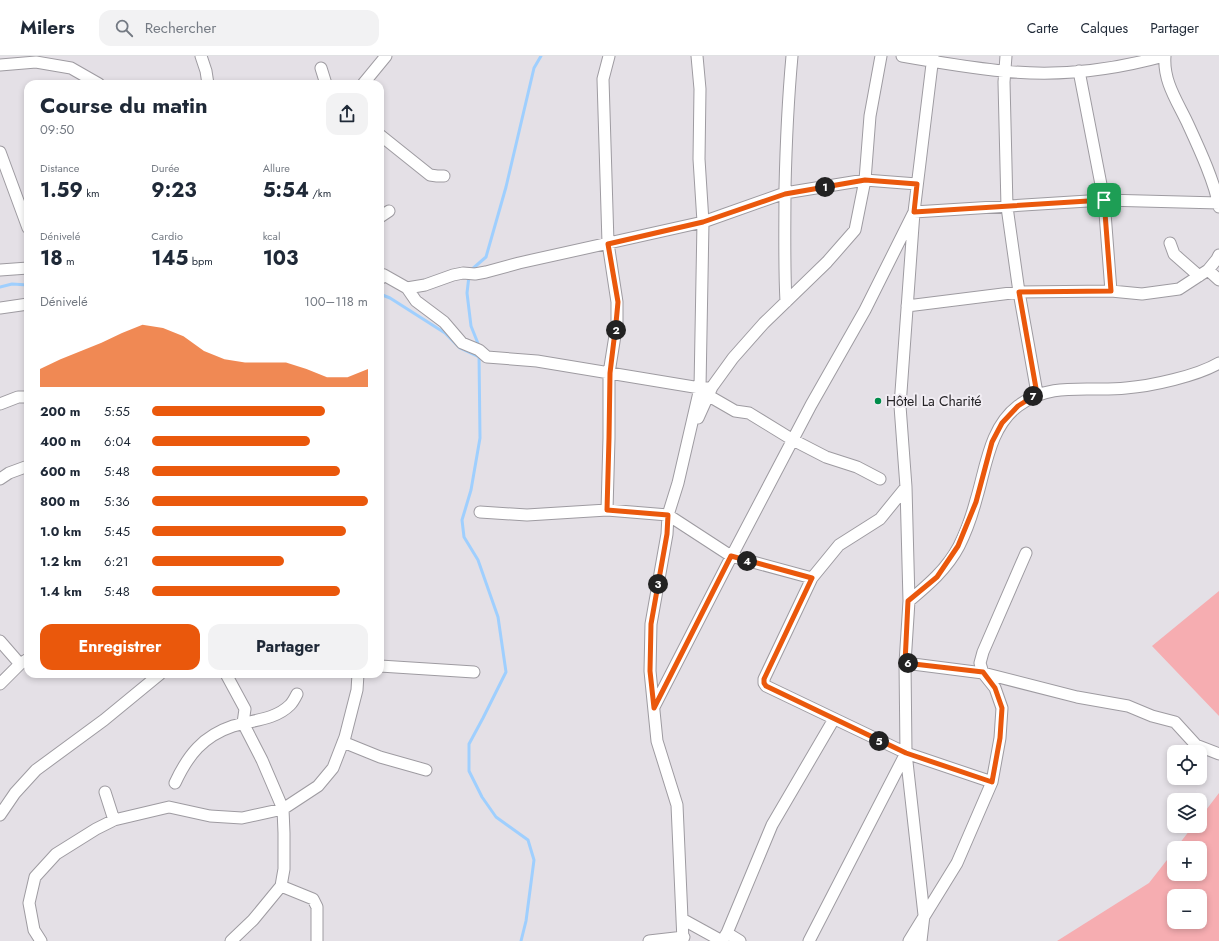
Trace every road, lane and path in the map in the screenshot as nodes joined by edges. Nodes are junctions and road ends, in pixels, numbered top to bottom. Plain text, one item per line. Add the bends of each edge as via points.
1 (202, 56) edge
2 (386, 56) edge
3 (609, 56) edge
4 (697, 56) edge
5 (792, 56) edge
6 (881, 56) edge
7 (902, 56) edge
8 (1006, 56) edge
9 (1164, 56) edge
10 (932, 59) edge
11 (0, 66) edge
12 (321, 68) dead end
13 (1079, 71) junction
14 (1005, 72) junction
15 (92, 80) edge
16 (207, 80) edge
17 (325, 80) edge
18 (366, 80) edge
19 (384, 137) edge
20 (0, 152) edge
21 (444, 176) dead end
22 (865, 180) junction
23 (917, 184) junction
24 (785, 194) junction
25 (1104, 200) junction
26 (1218, 203) edge
27 (1007, 207) junction
28 (1219, 207) edge
29 (914, 212) junction
30 (24, 217) edge
31 (703, 222) junction
32 (1170, 243) dead end
33 (608, 244) junction
34 (1219, 255) edge
35 (24, 268) edge
36 (0, 270) edge
37 (1204, 273) junction
38 (384, 275) edge
39 (1219, 280) edge
40 (407, 288) junction
41 (1111, 291) junction
42 (1019, 292) junction
43 (786, 302) junction
44 (24, 305) edge
45 (907, 306) junction
46 (0, 308) edge
47 (1219, 363) edge
48 (610, 373) junction
49 (707, 390) junction
50 (1037, 394) junction
51 (24, 397) edge
52 (0, 404) edge
53 (793, 440) junction
54 (24, 468) edge
55 (0, 479) edge
56 (880, 479) dead end
57 (906, 487) junction
58 (607, 510) junction
59 (480, 512) dead end
60 (668, 515) junction
61 (1026, 553) dead end
62 (731, 556) junction
63 (812, 578) junction
64 (908, 601) junction
65 (0, 641) edge
66 (24, 661) edge
67 (905, 663) junction
68 (384, 666) edge
69 (474, 672) dead end
70 (983, 672) junction
71 (155, 678) edge
72 (228, 678) edge
73 (358, 678) edge
74 (0, 684) edge
75 (297, 694) dead end
76 (654, 708) junction
77 (834, 719) junction
78 (243, 723) junction
79 (343, 742) junction
80 (906, 753) junction
81 (1219, 754) edge
82 (426, 770) dead end
83 (992, 782) junction
84 (175, 783) dead end
85 (105, 792) dead end
86 (283, 809) junction
87 (0, 815) edge
88 (114, 820) junction
89 (281, 886) junction
90 (924, 915) junction
91 (682, 919) junction
92 (727, 933) junction
93 (684, 939) edge
94 (41, 941) edge
95 (231, 941) edge
96 (317, 941) edge
97 (649, 941) edge
98 (740, 941) edge
99 (809, 941) edge
100 (908, 941) edge
101 (921, 941) edge

1 - 16 street
2 - 18 street
3 - 33 street via 603,79
4 - 31 street
5 - 24 street via 787,107
6 - 22 street via 870,116
7 - 10 street
8 - 14 street
9 - 13 street via 1098,70
9 - 26 street via 1164,67 1170,88 1210,176
10 - 14 street
10 - 23 street
11 - 15 street via 36,62 71,68
12 - 17 street
13 - 14 street
13 - 25 street
14 - 27 street
19 - 21 street via 430,174
20 - 30 street
22 - 23 street
22 - 24 street
22 - 43 street via 855,230
23 - 29 street
24 - 31 street
24 - 43 street
25 - 26 street
25 - 27 street
25 - 41 street
26 - 28 street
27 - 29 street
27 - 42 street
29 - 45 street
29 - 53 street via 865,310
31 - 33 street
31 - 49 street
32 - 37 street via 1174,254
33 - 40 street via 486,272 453,275 425,285
33 - 48 street via 618,302
34 - 37 street
35 - 36 street
37 - 39 street
37 - 41 street via 1179,289 1142,294
38 - 40 street
40 - 48 street via 416,302 444,322 462,343 487,356
41 - 42 street
42 - 45 street
42 - 50 street
43 - 49 street via 754,334
44 - 46 street
45 - 57 street via 900,406
47 - 50 street via 1171,380 1126,388 1056,390
48 - 49 street
48 - 58 street
49 - 53 street via 735,412 749,413
49 - 60 street via 689,437
50 - 64 street via 1018,406 1002,423 992,442 976,502 958,546 937,577
51 - 52 street
53 - 56 street via 826,457 857,467
53 - 62 street
54 - 55 street
57 - 63 street via 880,519 839,545
57 - 64 street
58 - 59 street via 527,515
58 - 60 street
60 - 62 street
60 - 76 street via 651,624 650,671
61 - 70 street via 983,652 980,663
62 - 63 street
62 - 76 street
63 - 77 street via 764,683
64 - 67 street
65 - 66 street
66 - 74 street
67 - 70 street
67 - 80 street
68 - 69 street
70 - 81 street via 1077,697 1128,706 1175,722 1196,745
70 - 83 street via 995,688 1002,708 1000,738
71 - 87 street via 36,770
72 - 78 street via 245,709
73 - 79 street
75 - 78 street via 291,705 278,713
76 - 91 street via 657,741 677,805
77 - 80 street
77 - 92 street via 772,825
78 - 84 street via 215,734 198,745
78 - 86 street
79 - 82 street via 380,757
79 - 86 street via 333,768 318,786
80 - 83 street
80 - 90 street
80 - 99 street
83 - 90 street via 957,863
85 - 88 street
86 - 88 street via 242,818 210,816 169,807
86 - 89 street via 284,869
88 - 94 street via 56,854 35,878 29,903 34,930
89 - 95 street via 253,920
89 - 96 street via 313,899 317,907
90 - 100 street
90 - 101 street
91 - 92 street via 722,941
91 - 93 street
92 - 98 street
93 - 97 street

